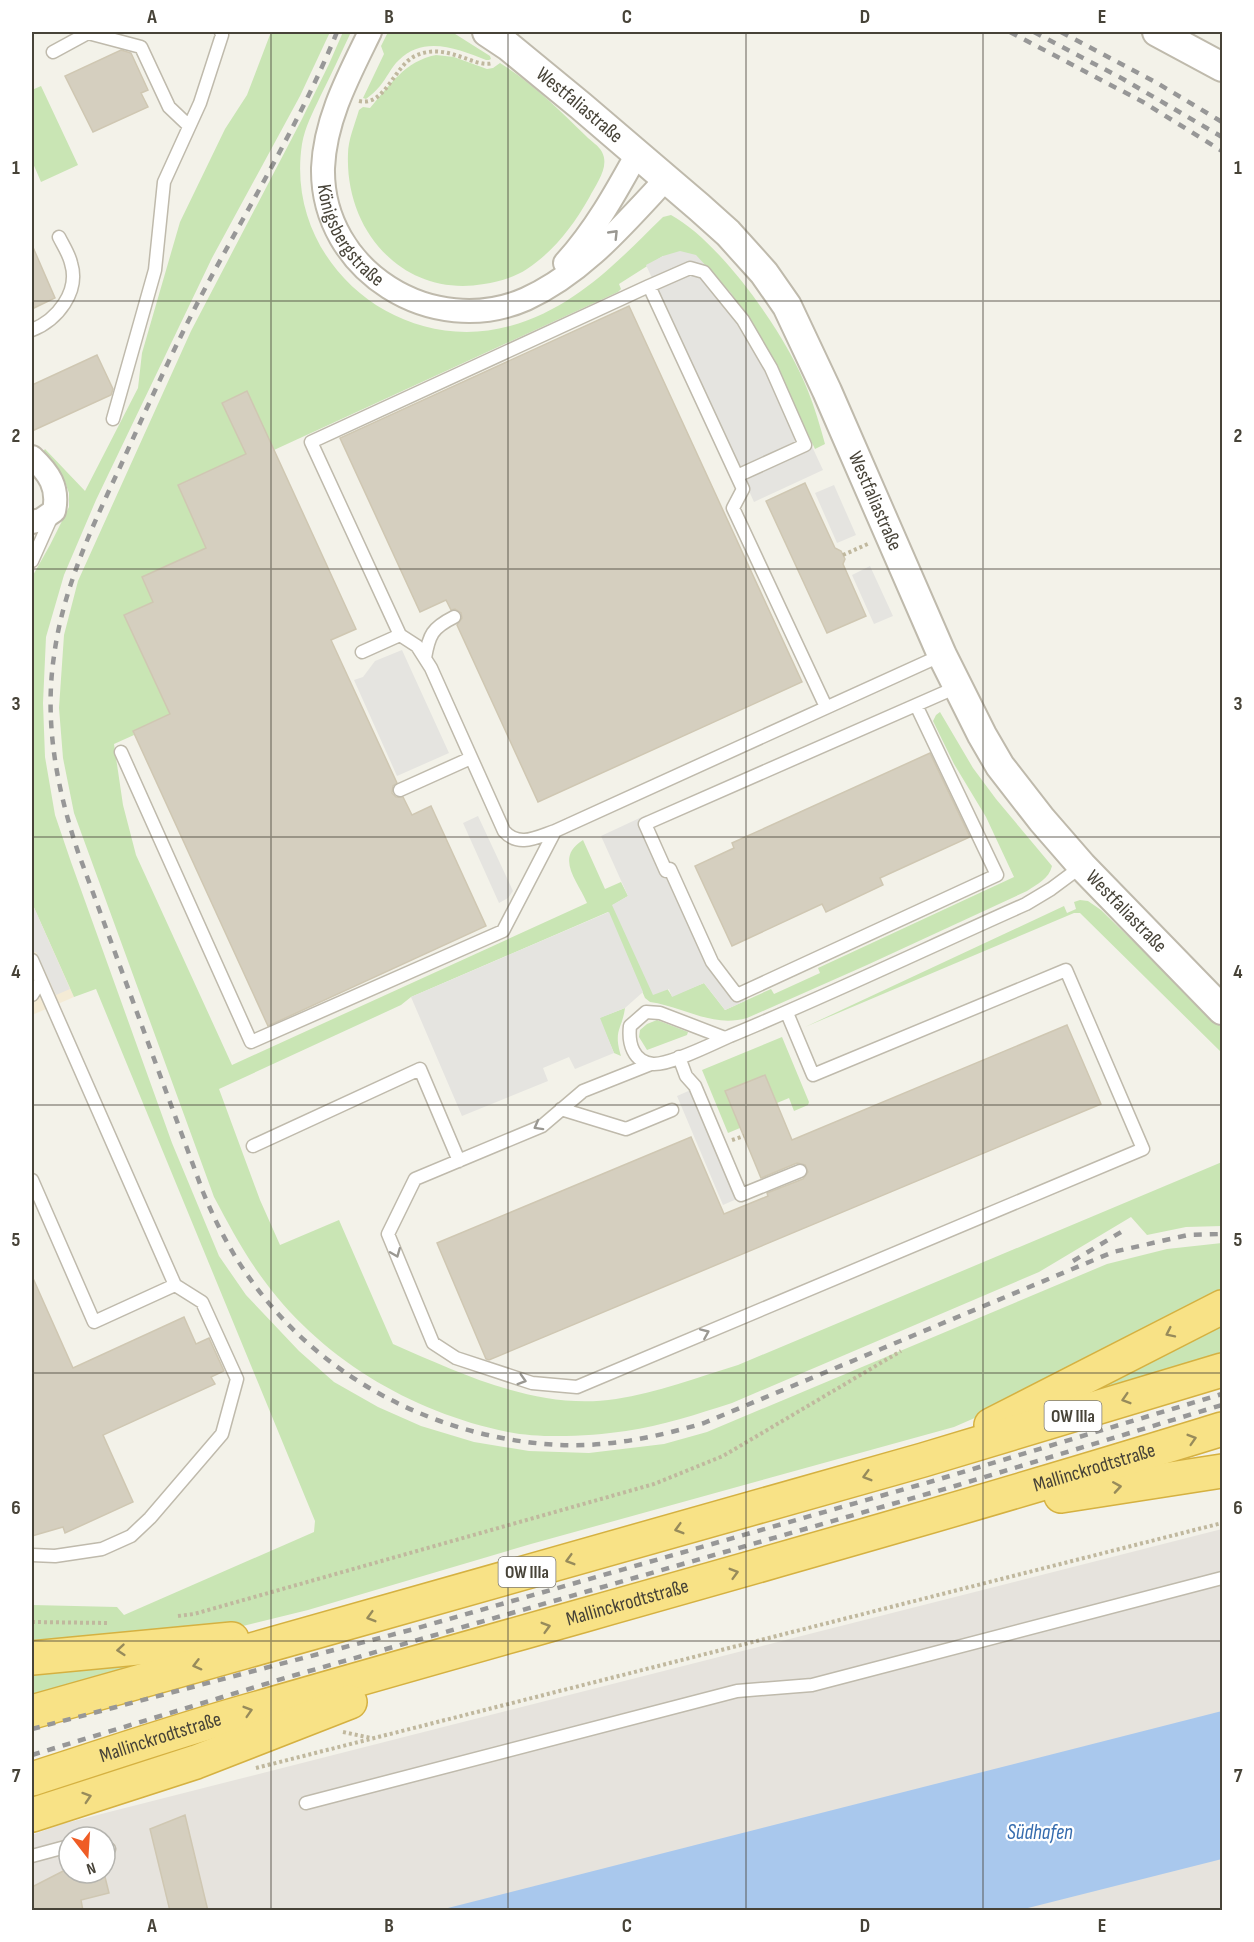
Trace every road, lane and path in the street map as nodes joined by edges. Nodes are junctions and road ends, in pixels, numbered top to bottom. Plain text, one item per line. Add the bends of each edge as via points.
1 (221, 32) edge
2 (370, 32) edge
3 (1157, 32) edge
4 (493, 44) edge
5 (53, 52) dead end
6 (1222, 67) edge
7 (359, 101) dead end
8 (189, 126) junction
9 (637, 154) junction
10 (666, 179) junction
11 (59, 237) dead end
12 (649, 286) junction
13 (535, 294) junction
14 (32, 330) edge
15 (113, 419) dead end
16 (32, 457) edge
17 (737, 476) junction
18 (54, 511) junction
19 (32, 522) edge
20 (32, 561) edge
21 (454, 617) dead end
22 (400, 635) junction
23 (362, 652) dead end
24 (942, 655) junction
25 (424, 658) junction
26 (957, 687) junction
27 (916, 705) junction
28 (826, 707) junction
29 (121, 752) dead end
30 (471, 758) junction
31 (400, 790) dead end
32 (555, 831) junction
33 (1082, 866) junction
34 (32, 960) edge
35 (41, 981) junction
36 (32, 995) edge
37 (1222, 1010) edge
38 (786, 1012) junction
39 (725, 1038) junction
40 (679, 1057) junction
41 (651, 1064) junction
42 (561, 1109) junction
43 (672, 1110) dead end
44 (253, 1146) dead end
45 (459, 1161) junction
46 (800, 1171) dead end
47 (32, 1180) edge
48 (175, 1285) junction
49 (1222, 1307) edge
50 (901, 1351) dead end
51 (1222, 1370) edge
52 (1222, 1429) edge
53 (923, 1460) junction
54 (1222, 1471) edge
55 (935, 1514) junction
56 (1222, 1522) edge
57 (32, 1555) edge
58 (1222, 1578) edge
59 (173, 1617) dead end
60 (32, 1622) edge
61 (109, 1623) dead end
62 (294, 1639) junction
63 (490, 1643) junction
64 (32, 1658) edge
65 (32, 1712) edge
66 (371, 1738) dead end
67 (32, 1779) edge
68 (306, 1803) dead end
69 (32, 1815) edge
70 (57, 1849) edge
71 (32, 1856) edge

1 - 8 lane
2 - 13 street, Königsbergstraße via 340,94 326,144 327,201 338,233 358,261 382,284 427,306 480,311
3 - 6 street
4 - 7 path via 493,63 487,65 441,51 420,54 401,67 375,99
4 - 9 street, Westfaliastraße via 508,46
5 - 8 lane via 88,33 141,47 169,107
8 - 15 lane via 164,182 155,270
9 - 10 street, Westfaliastraße
9 - 13 street, Königsbergstraße via 584,242
13 -> 10 street, Königsbergstraße via 583,264
10 - 24 street, Westfaliastraße via 728,233 787,306
11 - 14 lane via 72,264 72,285 65,306
12 - 17 lane
12 - 17 lane via 690,268 704,272 743,320 771,368 806,445
12 - 22 lane via 312,442
16 - 18 street via 52,483
17 - 28 lane via 743,489 733,508
18 - 19 street
18 - 20 lane
21 - 25 lane via 429,637
22 - 23 lane
22 - 25 lane via 417,646
24 - 26 street, Westfaliastraße
24 - 28 lane
25 - 30 lane
26 - 27 lane
26 - 33 street, Westfaliastraße via 1000,766
27 - 27 lane via 645,824 712,962 737,995 997,875
28 - 32 lane
29 - 32 lane via 251,1042 503,931
30 - 31 lane
30 - 32 lane via 510,838 525,841
33 - 37 street, Westfaliastraße
33 - 38 lane via 1026,904
34 - 35 lane
35 - 36 lane
35 - 48 lane
38 - 39 lane
45 -> 38 lane via 415,1179 388,1234 433,1343 456,1358 532,1383 577,1388 1143,1149 1066,970 813,1075
39 - 40 lane
39 - 41 lane via 660,1013 646,1012 630,1026 628,1039 639,1059
40 - 41 lane
40 - 46 lane via 741,1195
41 - 42 lane via 583,1091
42 - 43 lane via 626,1129
42 -> 45 lane via 542,1126
44 - 45 lane via 420,1069
47 - 48 lane via 94,1323
48 - 57 lane via 202,1302 237,1379 222,1434 131,1536 102,1549
49 -> 53 highway
50 - 59 path via 723,1456 654,1484 298,1586
51 -> 53 highway, OW IIIa
55 -> 52 highway, Mallinckrodtstraße
53 -> 62 highway, OW IIIa
55 -> 54 highway
63 -> 55 highway, Mallinckrodtstraße
56 - 66 path
58 - 68 lane via 812,1685 737,1691
60 - 61 path
62 -> 64 highway via 220,1640
62 -> 65 highway
67 -> 63 highway, Mallinckrodtstraße via 255,1708
69 -> 63 highway via 196,1762
70 - 71 lane

